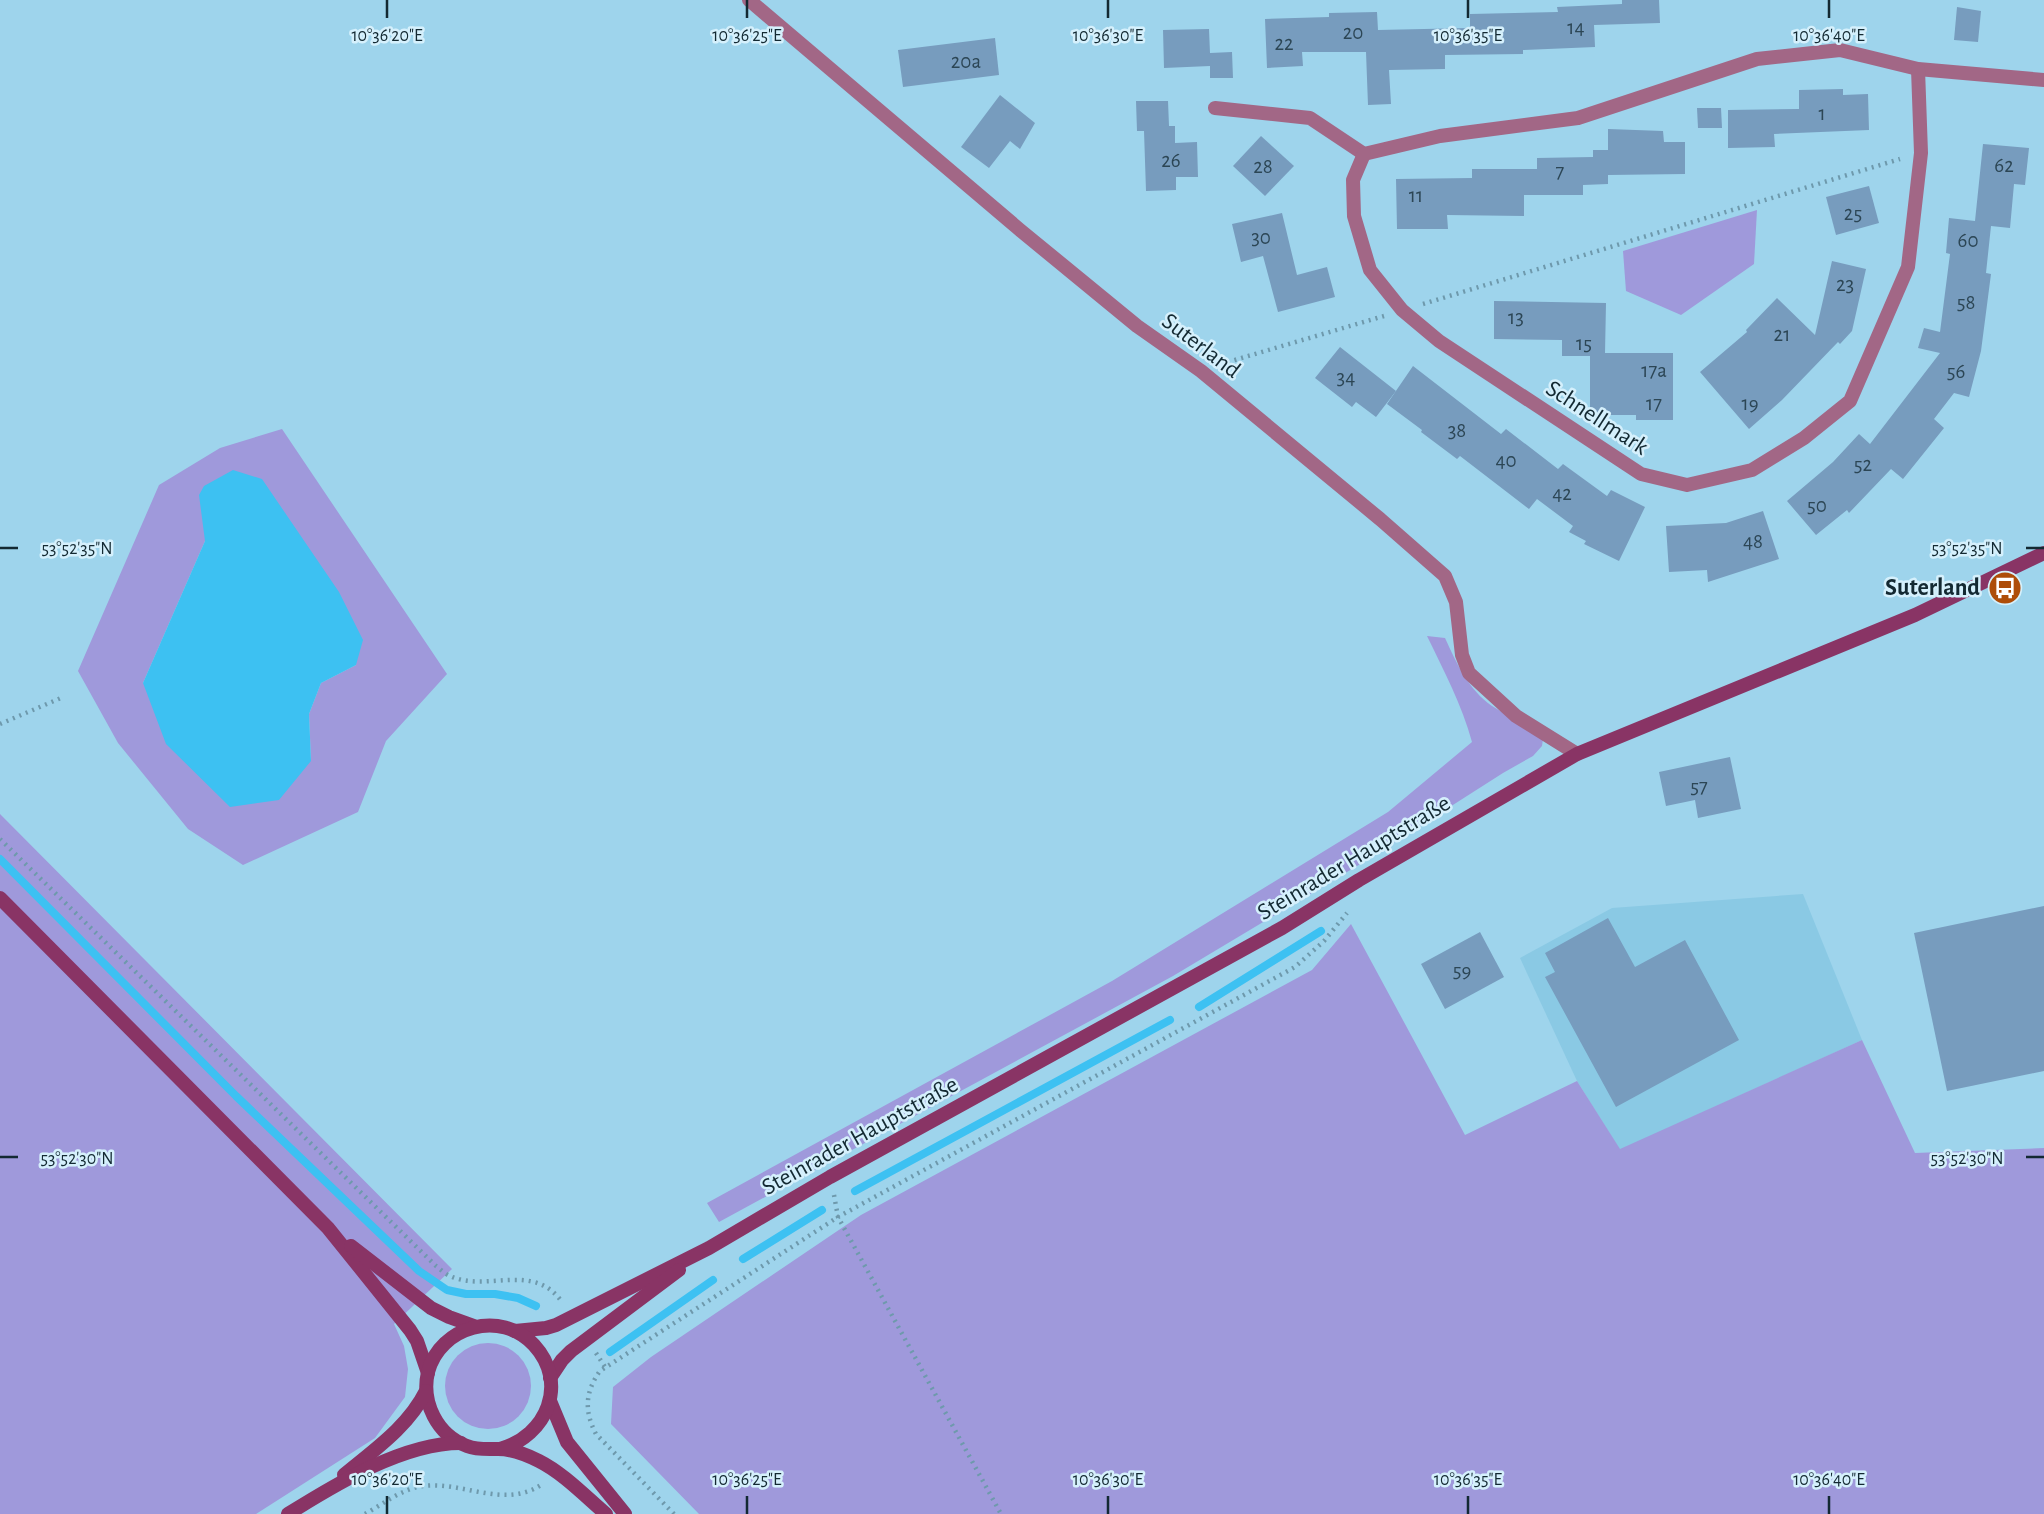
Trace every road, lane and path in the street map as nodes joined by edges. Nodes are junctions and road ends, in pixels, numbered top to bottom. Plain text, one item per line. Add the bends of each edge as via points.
1 (749, 0) edge
2 (1918, 69) junction
3 (2044, 80) edge
4 (1215, 108) dead end
5 (1921, 153) junction
6 (1364, 154) junction
7 (1402, 310) junction
8 (1200, 371) junction
9 (2044, 553) edge
10 (61, 698) dead end
11 (0, 724) edge
12 (1577, 754) junction
13 (0, 839) edge
14 (0, 898) edge
15 (1354, 904) dead end
16 (830, 1177) junction
17 (838, 1217) junction
18 (328, 1228) junction
19 (709, 1248) junction
20 (572, 1317) junction
21 (474, 1326) junction
22 (515, 1331) junction
23 (587, 1339) junction
24 (605, 1367) junction
25 (428, 1373) junction
26 (550, 1378) junction
27 (426, 1391) junction
28 (550, 1401) junction
29 (461, 1443) junction
30 (500, 1448) junction
31 (326, 1490) junction
32 (511, 1494) dead end
33 (288, 1514) edge
34 (365, 1514) edge
35 (606, 1514) edge
36 (625, 1514) edge
37 (674, 1514) edge
38 (1000, 1514) edge

1 - 8 street, Suterland via 1105,300
2 - 3 street
2 - 5 street, Schnellmark
2 - 6 street via 1840,50 1757,59 1578,118 1440,136
4 - 6 street via 1310,118
5 - 7 path
5 - 7 street, Schnellmark via 1908,267 1850,401 1804,438 1752,470 1686,485 1641,474 1439,341
6 - 7 street, Schnellmark via 1353,180 1354,216 1370,270
7 - 8 path
8 - 12 street, Suterland via 1445,576 1456,601 1462,655 1469,673 1516,716
9 - 12 main road, Steinrader Hauptstraße via 1915,615
10 - 11 path
12 - 16 main road, Steinrader Hauptstraße via 1282,928
13 - 20 path via 436,1266 466,1280 539,1283 549,1287
14 - 18 main road
15 - 17 path via 1324,942 1295,967
16 - 17 path
16 - 19 main road, Steinrader Hauptstraße
17 - 24 path
17 - 38 path
18 - 21 main road via 416,1298
18 - 25 main road via 406,1323
19 - 20 main road, Steinrader Hauptstraße
19 - 23 main road, Steinrader Hauptstraße
20 - 22 main road, Steinrader Hauptstraße via 546,1328
21 - 22 main road via 495,1325
21 - 25 main road via 447,1341
22 - 26 main road via 539,1350
23 - 24 path
23 - 26 main road, Steinrader Hauptstraße via 562,1360
24 - 37 path via 590,1389 589,1420 596,1434
25 - 27 main road
26 - 28 main road
27 - 29 main road via 439,1425
27 - 31 main road via 400,1428
28 - 30 main road via 530,1434
28 - 36 main road via 568,1442
29 - 30 main road
29 - 31 main road via 411,1451
30 - 35 main road via 550,1467
31 - 33 main road
32 - 34 path via 424,1486

